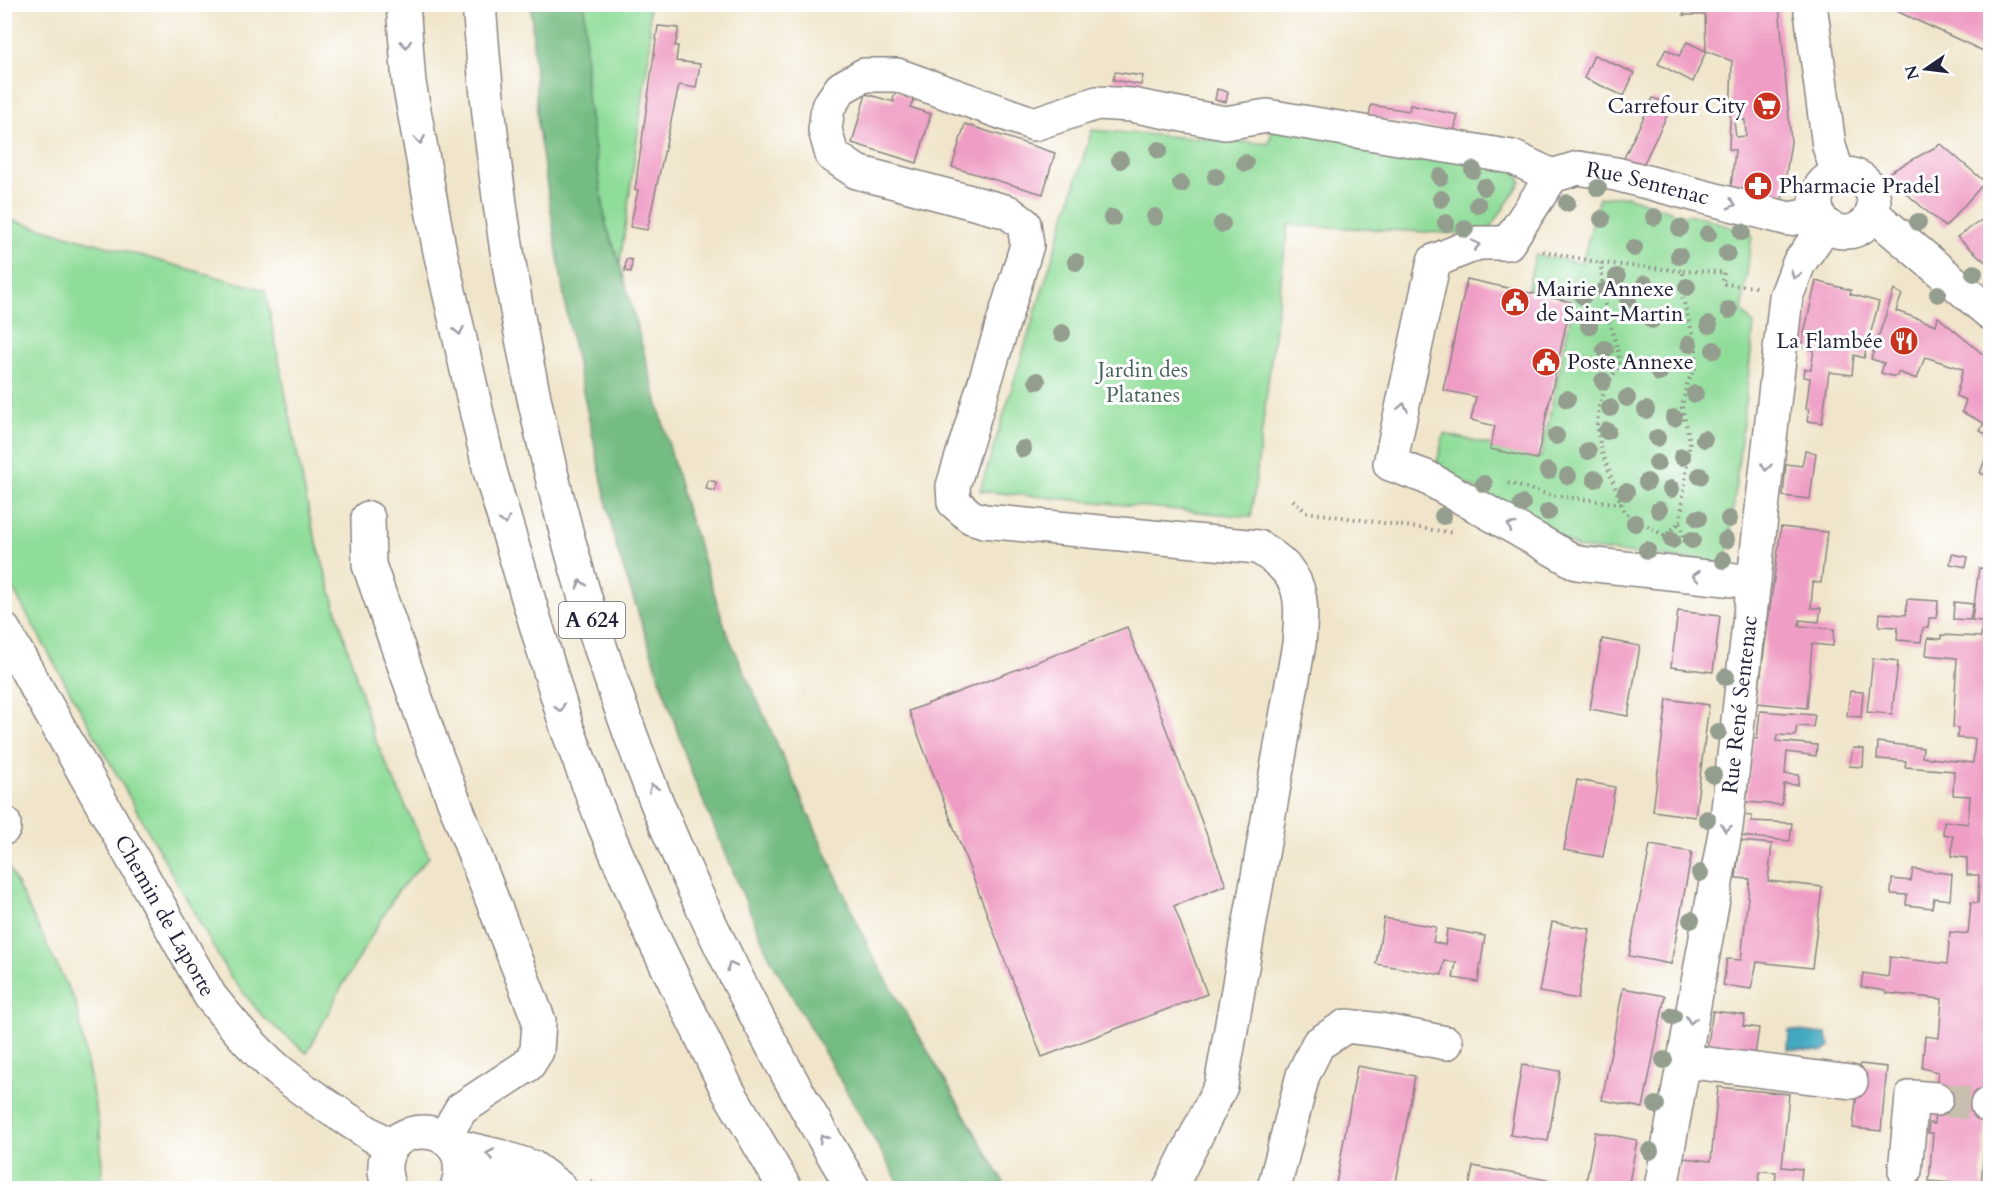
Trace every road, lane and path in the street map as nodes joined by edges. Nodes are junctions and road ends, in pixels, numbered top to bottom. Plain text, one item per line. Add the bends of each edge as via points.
1 (404, 4) edge
2 (479, 4) edge
3 (1809, 4) edge
4 (1838, 174) junction
5 (1552, 176) junction
6 (1872, 213) junction
7 (1821, 219) junction
8 (1508, 243) junction
9 (1601, 263) junction
10 (1683, 271) junction
11 (1741, 285) dead end
12 (1990, 313) edge
13 (1505, 482) dead end
14 (1514, 486) junction
15 (1293, 500) dead end
16 (1621, 504) junction
17 (1488, 513) junction
18 (368, 518) dead end
19 (1754, 582) junction
20 (4, 630) edge
21 (4, 823) edge
22 (4, 828) edge
23 (1446, 1043) dead end
24 (1684, 1061) junction
25 (1851, 1082) dead end
26 (1936, 1099) tunnel mouth
27 (448, 1141) junction
28 (391, 1147) junction
29 (1905, 1171) dead end
30 (389, 1188) edge
31 (457, 1188) edge
32 (554, 1188) edge
33 (560, 1188) edge
34 (786, 1188) edge
35 (853, 1188) edge
36 (1170, 1188) edge
37 (1274, 1188) edge
38 (1661, 1188) edge

1 -> 34 main road, A 624 via 409,83 439,247 490,471 567,728 651,933 727,1089
35 -> 2 main road, A 624 via 769,1044 698,898 629,729 594,629 548,461 503,242 486,105
3 - 4 main road via 1829,146
4 - 6 main road via 1858,177 1867,183 1874,202
4 - 7 main road via 1819,189 1816,197
5 -> 7 main road, Rue Sentenac via 1578,168 1616,174 1789,219
5 - 8 main road, Rue Sentenac
5 - 36 main road via 1512,157 1266,116 1225,123 1131,105 1098,103 1034,124 897,75 864,75 841,88 828,107 825,130 832,155 857,172 1008,212 1024,224 1027,245 953,486 954,502 971,518 984,521 1258,546 1280,560 1298,586 1302,609 1299,644 1221,1086
6 - 7 main road via 1864,225 1852,231 1838,232
6 - 12 main road
7 -> 19 main road, Rue René Sentenac via 1786,297
8 - 9 path
17 -> 8 main road via 1425,477 1390,464 1434,261 1478,243
9 - 10 path
9 - 16 path via 1604,298 1619,355 1617,369 1599,407 1597,425 1601,450
10 - 11 path via 1724,272 1723,284
10 - 16 path via 1683,299 1696,346 1696,366 1682,407 1690,441 1680,522 1665,536 1625,513
13 - 14 path
14 - 16 path
14 - 17 path
15 - 17 path via 1306,512 1462,534
19 -> 17 main road via 1577,563
18 - 27 main road via 369,565 433,747 539,1021 537,1050 528,1065 461,1109
19 -> 24 main road, Rue René Sentenac via 1726,828
20 - 28 main road, Chemin de Laporte via 210,996 278,1070
21 - 22 main road
23 - 37 main road via 1346,1026 1318,1044 1303,1075
24 - 25 main road
24 - 38 main road, Rue René Sentenac
26 - 29 main road via 1912,1097
27 - 28 main road via 434,1133 415,1132
27 - 31 main road via 461,1166
33 -> 27 main road via 532,1167
28 - 30 main road via 384,1176
31 - 32 main road via 500,1177

